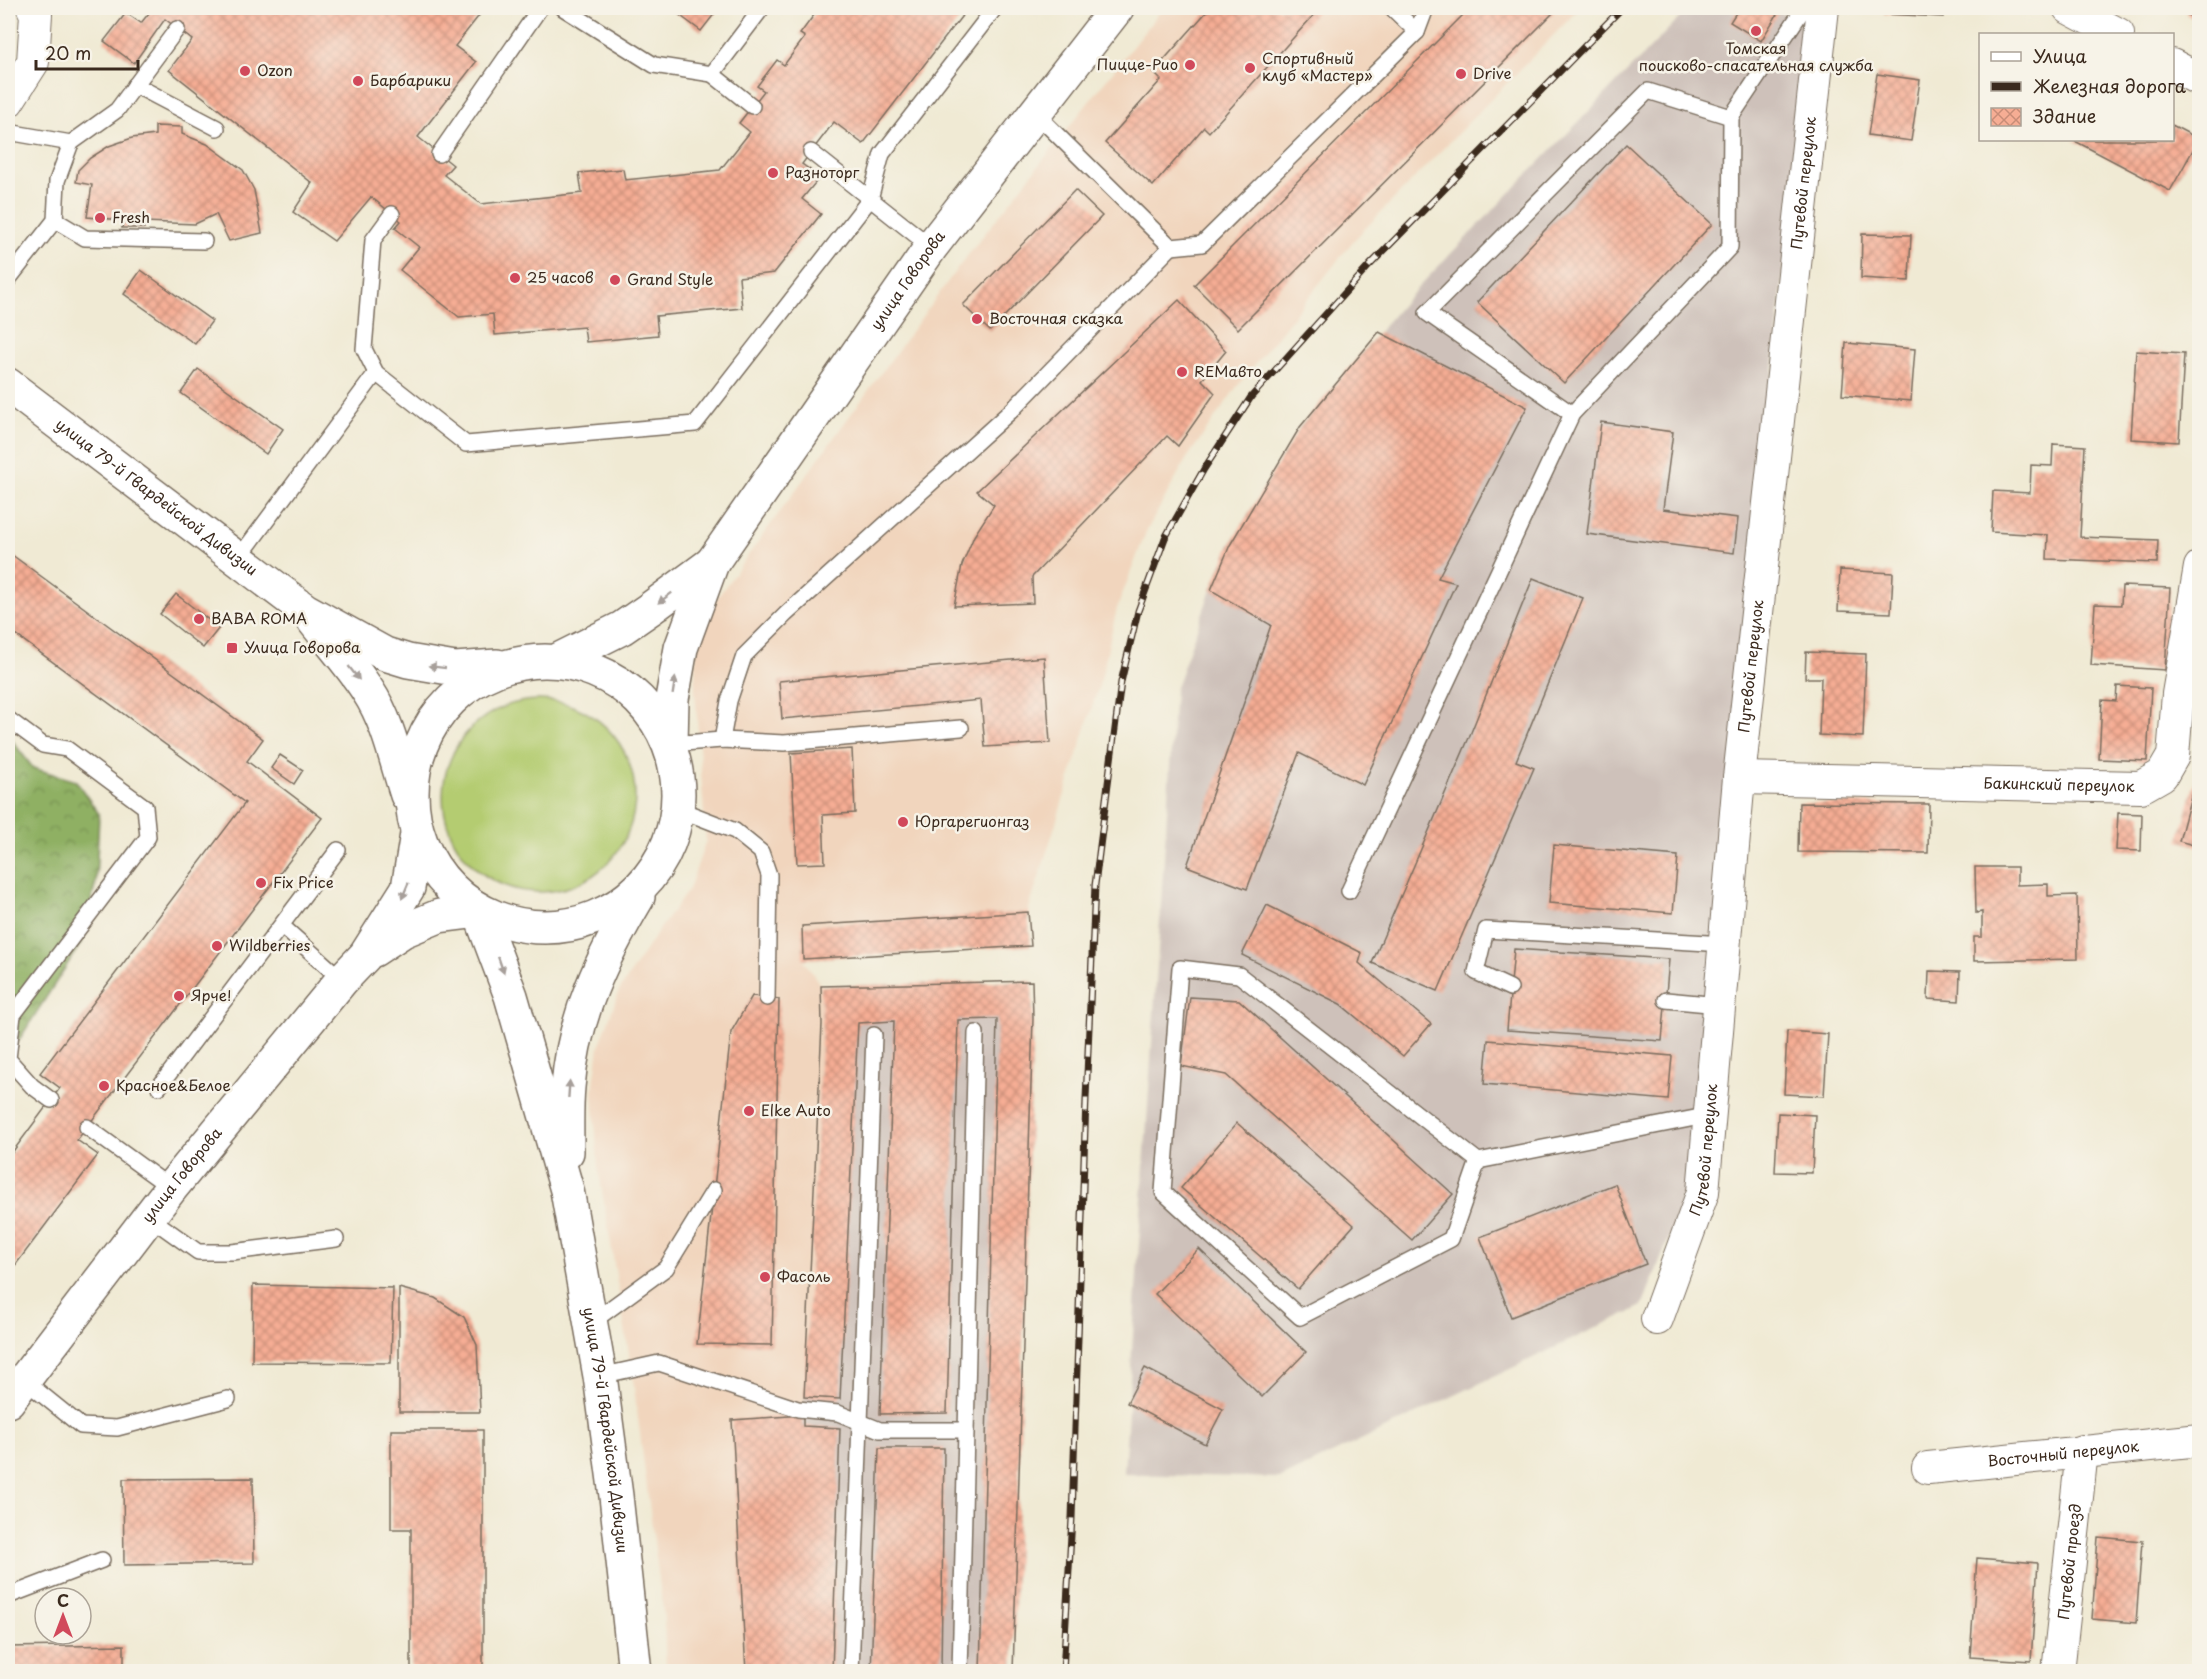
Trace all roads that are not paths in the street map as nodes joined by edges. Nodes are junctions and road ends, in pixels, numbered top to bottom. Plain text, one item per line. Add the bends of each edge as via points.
1 (33, 8) edge
2 (540, 8) edge
3 (563, 8) edge
4 (762, 8) edge
5 (995, 8) edge
6 (1117, 8) edge
7 (1392, 8) edge
8 (1426, 8) edge
9 (1804, 8) edge
10 (1823, 8) edge
11 (2069, 8) edge
12 (177, 29) dead end
13 (1417, 32) junction
14 (2116, 33) edge
15 (2174, 66) edge
16 (712, 74) junction
17 (2199, 80) edge
18 (135, 85) junction
19 (8, 101) edge
20 (752, 106) dead end
21 (1035, 113) junction
22 (1731, 117) junction
23 (217, 128) dead end
24 (8, 132) edge
25 (71, 142) junction
26 (811, 152) dead end
27 (439, 154) dead end
28 (870, 199) junction
29 (392, 214) dead end
30 (55, 220) junction
31 (204, 242) dead end
32 (931, 247) junction
33 (1171, 247) junction
34 (8, 280) edge
35 (376, 373) junction
36 (8, 385) edge
37 (1572, 414) junction
38 (238, 560) junction
39 (712, 563) junction
40 (2199, 567) edge
41 (305, 610) junction
42 (560, 659) junction
43 (516, 664) junction
44 (8, 719) edge
45 (961, 728) dead end
46 (722, 740) junction
47 (671, 744) junction
48 (1740, 778) junction
49 (678, 809) junction
50 (414, 821) junction
51 (339, 850) dead end
52 (648, 880) junction
53 (1349, 891) dead end
54 (479, 911) junction
55 (282, 926) junction
56 (1725, 944) junction
57 (365, 956) junction
58 (342, 980) junction
59 (1510, 988) dead end
60 (767, 998) dead end
61 (1666, 1000) dead end
62 (1719, 1005) junction
63 (976, 1033) dead end
64 (874, 1035) dead end
65 (159, 1087) dead end
66 (51, 1101) dead end
67 (1710, 1115) junction
68 (87, 1127) dead end
69 (1478, 1161) junction
70 (171, 1188) junction
71 (567, 1190) junction
72 (714, 1190) dead end
73 (149, 1217) junction
74 (336, 1239) dead end
75 (1657, 1320) dead end
76 (592, 1322) junction
77 (600, 1376) junction
78 (16, 1391) edge
79 (228, 1399) dead end
80 (859, 1422) junction
81 (966, 1430) junction
82 (2199, 1440) edge
83 (2082, 1451) junction
84 (1928, 1468) dead end
85 (102, 1560) dead end
86 (8, 1596) edge
87 (635, 1671) edge
88 (851, 1671) edge
89 (960, 1671) edge
90 (2058, 1671) edge

1 - 19 street via 33,62
2 - 27 lane
3 - 16 lane via 654,65
4 - 16 lane
5 - 28 lane via 882,154
6 - 21 main road, улица Говорова
7 - 13 lane
8 - 13 lane
9 - 22 lane
10 - 48 street, Путевой переулок
11 - 14 street
12 - 18 lane
13 - 33 lane via 1202,244
15 - 17 street
16 - 20 lane
18 - 23 lane
18 - 25 lane via 117,110
21 - 32 main road, улица Говорова
21 - 33 lane
22 - 37 lane via 1730,247
22 - 37 lane via 1648,91 1427,313
24 - 25 lane
25 - 30 lane via 57,181
26 - 28 lane
28 - 32 lane
28 - 35 lane via 695,424 466,444
29 - 35 lane via 373,240 364,349
30 - 31 lane via 85,238
30 - 34 lane
32 - 39 main road, улица Говорова
33 - 46 lane via 1012,410 744,656 729,701
35 - 38 lane
36 - 38 main road, улица 79-й Гвардейской Дивизии
37 - 53 lane
38 - 41 main road, улица 79-й Гвардейской Дивизии
39 -> 42 main road, улица Говорова via 622,628
47 -> 39 main road, улица Говорова via 672,699 681,648
40 - 48 street, Бакинский переулок via 2178,694 2173,756 2162,775 2141,787
43 -> 41 main road, улица 79-й Гвардейской Дивизии via 455,669 408,661 385,654
41 -> 50 main road, улица 79-й Гвардейской Дивизии via 378,708
42 - 43 main road
42 - 47 main road via 596,672 627,690 647,709
43 - 50 main road via 462,690 440,712 426,734 414,767
44 - 66 lane via 43,745 67,750 145,807 148,837 13,1015 8,1059
45 - 46 lane via 784,743
46 - 47 lane
47 - 49 main road
48 - 56 street, Путевой переулок
49 - 52 main road via 665,854
49 - 60 lane via 735,831 761,852 769,875
50 - 54 main road, улица 79-й Гвардейской Дивизии via 431,864 453,892
50 -> 57 main road via 408,888
51 - 55 lane
52 - 54 main road, улица 79-й Гвардейской Дивизии via 606,913 571,926 536,928 507,923
71 -> 52 main road, улица 79-й Гвардейской Дивизии via 568,1086 576,1034 613,939
54 - 57 main road via 439,916 403,931
54 -> 71 main road, улица 79-й Гвардейской Дивизии via 512,996
55 - 58 lane
55 - 65 lane
56 - 59 lane via 1486,930 1476,972
56 - 62 street, Путевой переулок
57 - 58 main road, улица Говорова
58 - 70 main road, улица Говорова
61 - 62 lane
62 - 67 street, Путевой переулок
63 - 81 lane
64 - 80 lane
67 - 69 lane
67 - 75 street, Путевой переулок via 1703,1192
68 - 70 lane
69 - 69 lane via 1239,975 1180,968 1163,1192 1300,1317 1451,1239
70 - 73 main road, улица Говорова
71 - 76 main road, улица 79-й Гвардейской Дивизии
72 - 76 lane via 666,1268
73 - 74 lane via 198,1252 232,1252
73 - 78 main road, улица Говорова
76 - 77 main road, улица 79-й Гвардейской Дивизии
77 - 80 lane via 659,1363 798,1409 838,1413
77 - 87 main road, улица 79-й Гвардейской Дивизии
78 - 79 lane via 81,1426 117,1428
80 - 81 lane via 880,1430
80 - 88 lane
81 - 89 lane
82 - 83 street, Восточный переулок
83 - 84 street, Восточный переулок
83 - 90 street, Путевой проезд
85 - 86 lane

